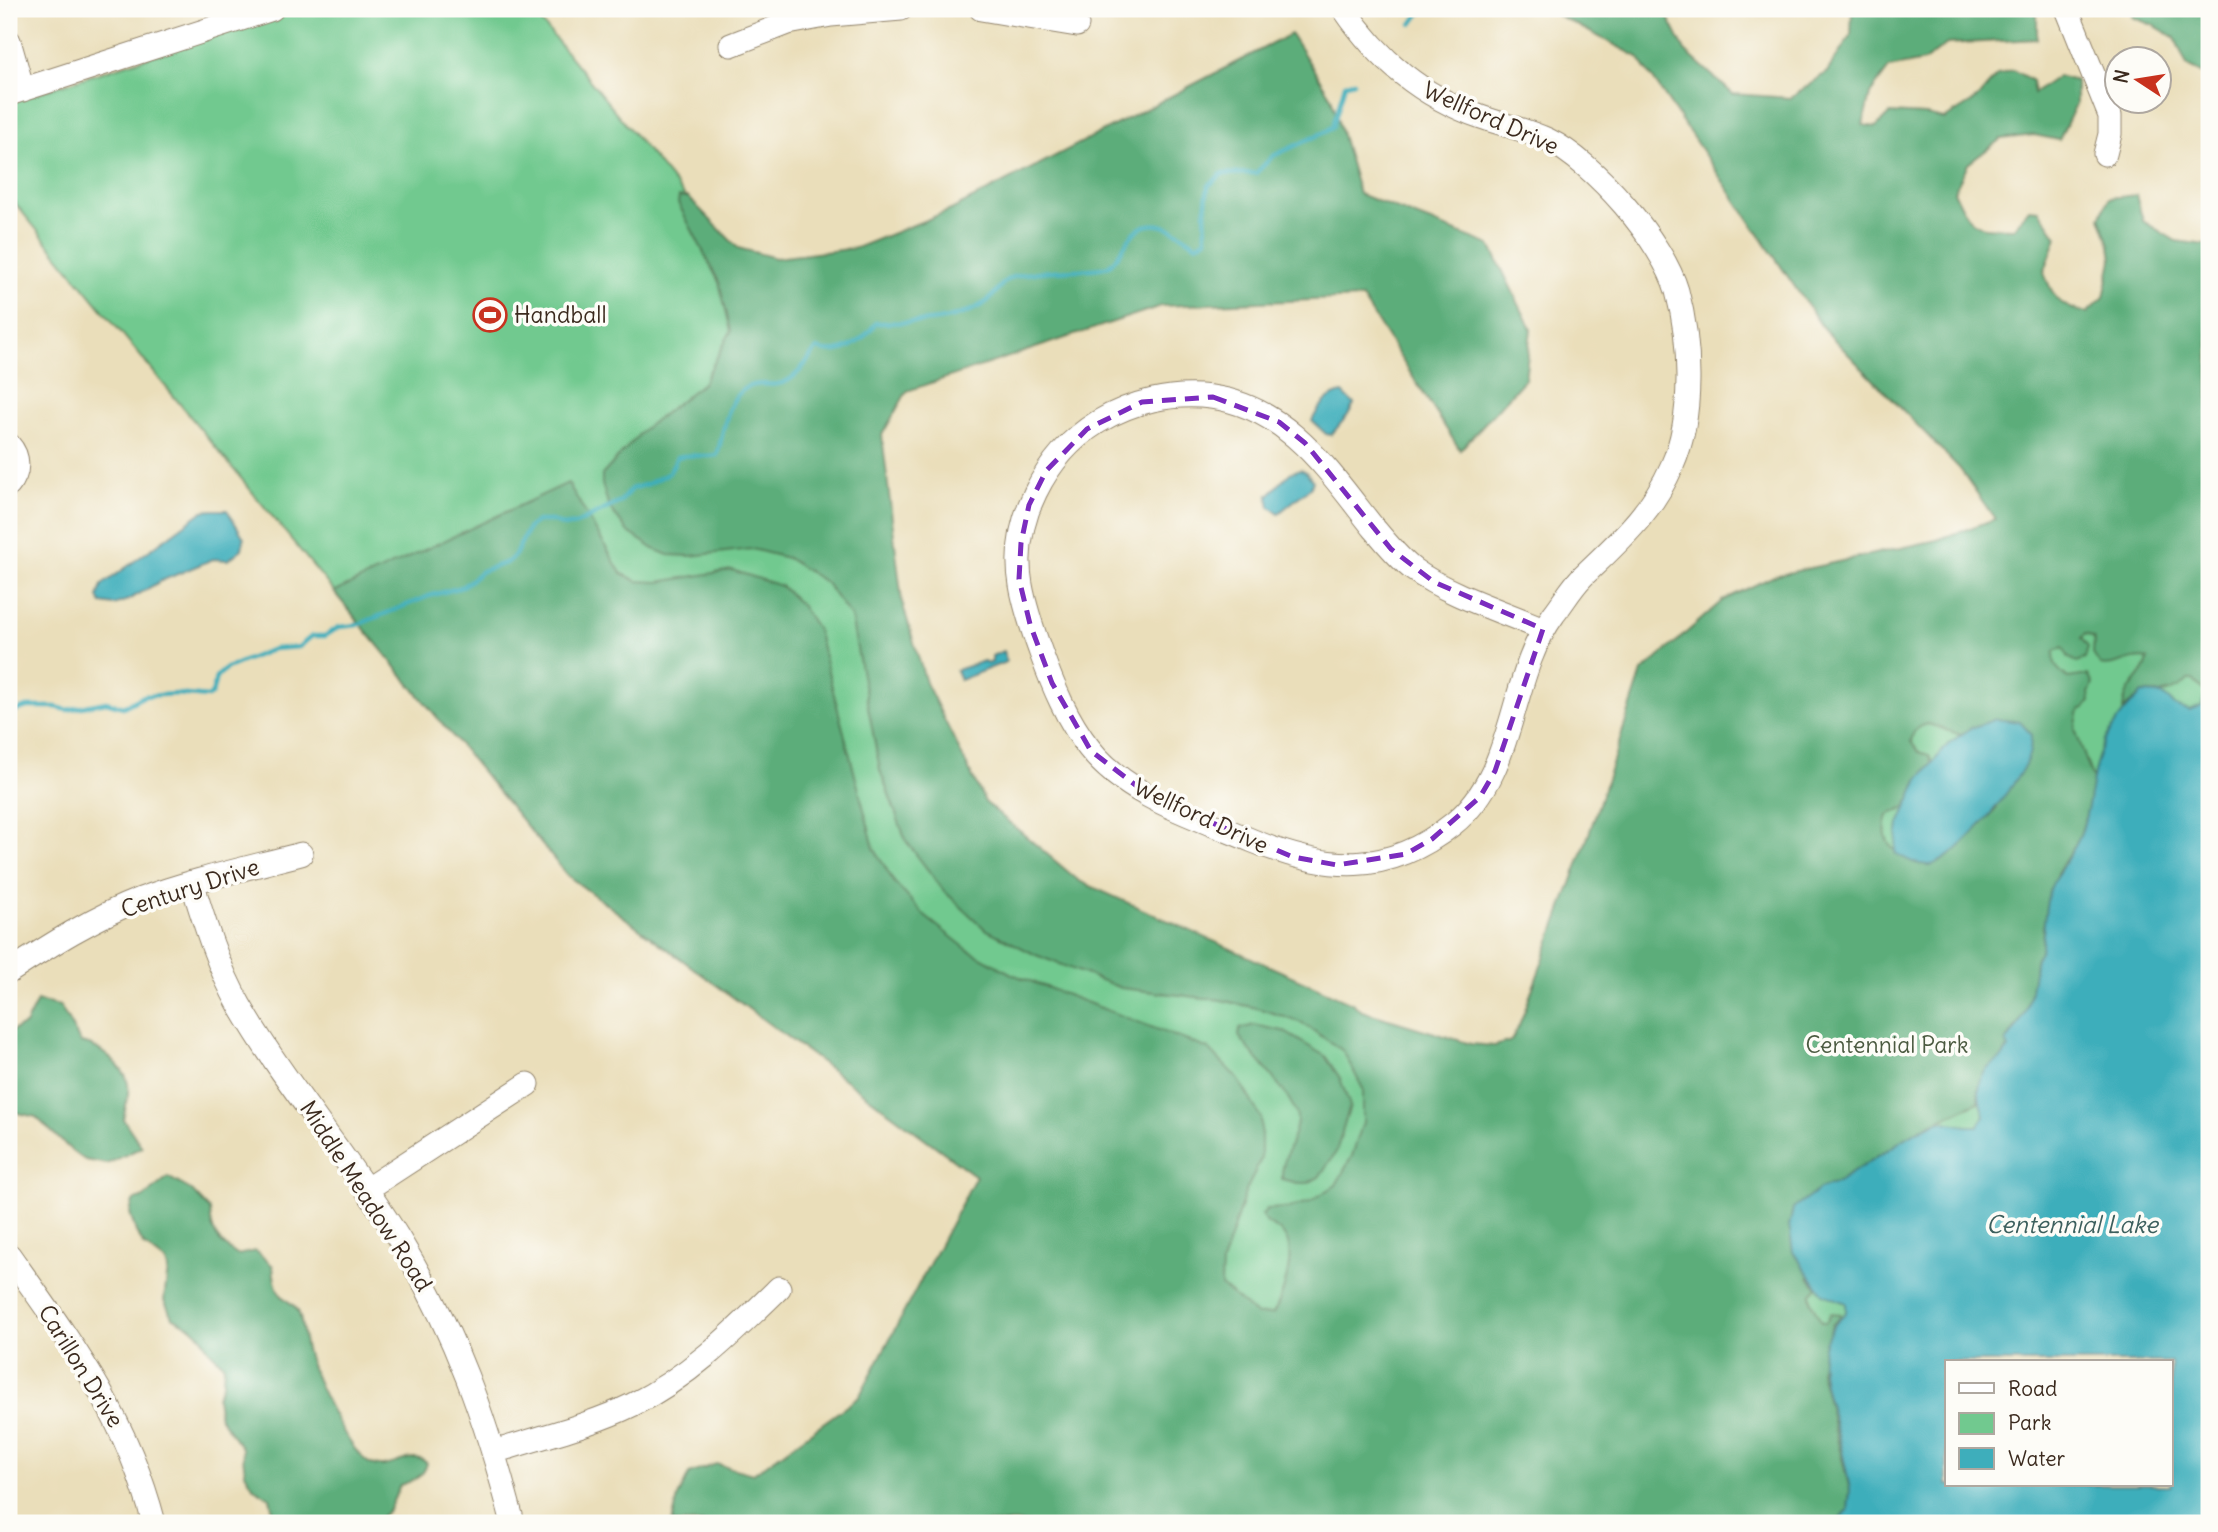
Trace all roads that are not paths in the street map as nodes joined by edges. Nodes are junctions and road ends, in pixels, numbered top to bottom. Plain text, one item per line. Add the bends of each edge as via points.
1 (272, 9) edge
2 (901, 9) edge
3 (981, 9) edge
4 (1344, 9) edge
5 (2067, 9) edge
6 (831, 12) edge
7 (1077, 25) dead end
8 (9, 41) edge
9 (731, 45) dead end
10 (16, 92) edge
11 (2105, 154) dead end
12 (9, 445) edge
13 (9, 485) edge
14 (1543, 629) junction
15 (301, 854) dead end
16 (192, 883) junction
17 (9, 972) edge
18 (528, 1084) dead end
19 (367, 1189) junction
20 (9, 1255) edge
21 (779, 1288) dead end
22 (494, 1452) junction
23 (154, 1523) edge
24 (513, 1523) edge

1 - 10 street
2 - 6 street
3 - 7 street
4 - 14 street, Wellford Drive via 1367,42 1413,83 1455,106 1554,143 1581,161 1663,258 1676,289 1686,358 1687,415 1671,469 1635,526 1579,580
5 - 11 street via 2110,116
6 - 9 street
8 - 10 street
12 - 13 street via 18,462
14 - 14 street, Wellford Drive via 1410,567 1305,443 1279,422 1213,397 1142,402 1087,429 1046,471 1029,505 1021,543 1019,579 1030,624 1052,683 1091,751 1151,797 1293,857 1337,865 1406,854 1457,821 1480,797 1495,771
15 - 16 street, Century Drive
16 - 17 street, Century Drive via 93,921
16 - 19 street, Middle Meadow Road via 206,930 240,1005
18 - 19 street
19 - 22 street, Middle Meadow Road via 428,1289 475,1393
20 - 23 street, Carillon Drive via 78,1353 117,1419
21 - 22 street via 695,1366 642,1399 593,1421
22 - 24 street, Middle Meadow Road

